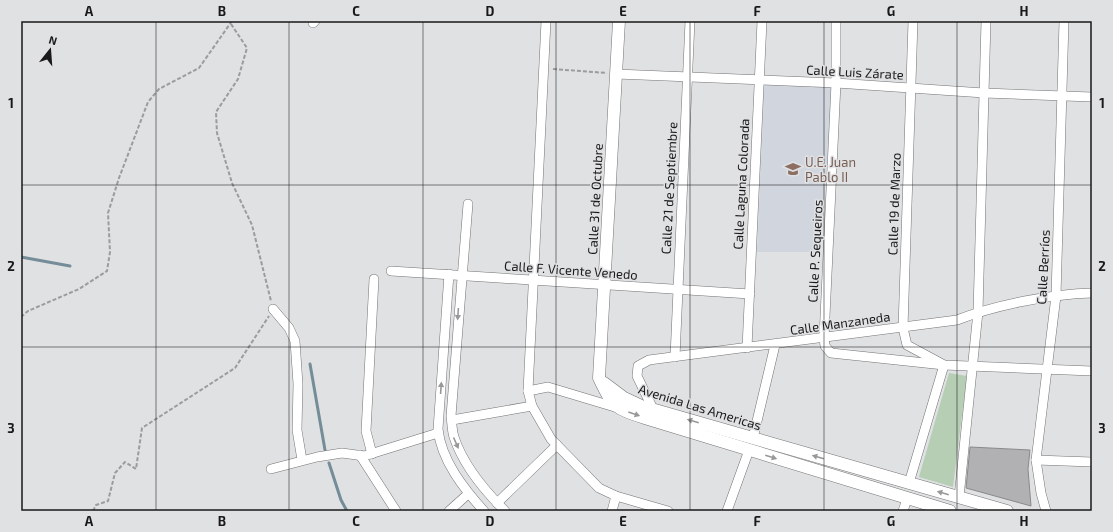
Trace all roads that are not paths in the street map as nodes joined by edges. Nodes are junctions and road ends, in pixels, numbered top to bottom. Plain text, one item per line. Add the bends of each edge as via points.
1 (546, 21) edge
2 (619, 21) edge
3 (690, 21) edge
4 (762, 21) edge
5 (836, 21) edge
6 (914, 21) edge
7 (986, 21) edge
8 (1064, 21) edge
9 (616, 74) junction
10 (687, 77) junction
11 (759, 80) junction
12 (836, 83) junction
13 (911, 88) junction
14 (984, 93) junction
15 (1061, 95) junction
16 (1092, 97) edge
17 (468, 204) dead end
18 (391, 270) dead end
19 (449, 274) junction
20 (461, 275) junction
21 (374, 279) dead end
22 (534, 280) junction
23 (604, 285) junction
24 (678, 289) junction
25 (1092, 293) edge
26 (750, 294) junction
27 (1056, 296) junction
28 (273, 309) road end
29 (978, 312) junction
30 (903, 328) junction
31 (824, 338) junction
32 (775, 345) junction
33 (747, 348) junction
34 (675, 357) junction
35 (944, 365) junction
36 (973, 367) junction
37 (1046, 369) junction
38 (1092, 371) edge
39 (599, 378) junction
40 (528, 391) junction
41 (532, 406) junction
42 (618, 408) junction
43 (653, 410) junction
44 (452, 420) junction
45 (438, 433) junction
46 (752, 438) junction
47 (557, 445) junction
48 (749, 450) junction
49 (372, 454) junction
50 (360, 455) junction
51 (302, 460) junction
52 (1036, 460) junction
53 (1092, 462) edge
54 (271, 469) dead end
55 (909, 483) junction
56 (468, 494) junction
57 (616, 496) junction
58 (959, 497) junction
59 (907, 499) junction
60 (497, 503) junction
61 (396, 511) edge
62 (449, 511) edge
63 (484, 511) edge
64 (505, 511) edge
65 (612, 511) edge
66 (668, 511) edge
67 (727, 511) edge
68 (903, 511) edge
69 (950, 511) edge
70 (1007, 511) edge
71 (1046, 511) edge

1 - 22 street
2 - 9 main road, Calle 31 de Octubre
3 - 10 street, Calle 21 de Septiembre
4 - 11 street, Calle Laguna Colorada
5 - 12 street, Calle P. Sequeiros
6 - 13 street, Calle 19 de Marzo
7 - 14 street
8 - 15 street, Calle Berríos
9 - 10 street, Calle Luis Zárate
9 - 23 main road, Calle 31 de Octubre
10 - 11 street, Calle Luis Zárate
10 - 24 street, Calle 21 de Septiembre
11 - 12 street, Calle Luis Zárate
11 - 26 street, Calle Laguna Colorada
12 - 13 street, Calle Luis Zárate
12 - 31 street, Calle P. Sequeiros
13 - 14 street, Calle Luis Zárate
13 - 30 street, Calle 19 de Marzo
14 - 15 street, Calle Luis Zárate
14 - 29 street
15 - 16 street, Calle Luis Zárate
15 - 27 street, Calle Berríos
17 - 20 street
18 - 19 street, Calle F. Vicente Venedo
19 - 20 street, Calle F. Vicente Venedo
45 -> 19 street
20 - 22 street, Calle F. Vicente Venedo
20 -> 44 street
21 - 49 street via 366,431
22 - 23 street, Calle F. Vicente Venedo
22 - 40 street
23 - 24 street, Calle F. Vicente Venedo
23 - 39 main road, Calle 31 de Octubre
24 - 26 street, Calle F. Vicente Venedo
24 - 34 street, Calle 21 de Septiembre
25 - 27 street, Calle Manzaneda
26 - 33 street, Calle Laguna Colorada
27 - 29 street, Calle Manzaneda
27 - 37 street, Calle Berríos
28 - 51 street via 289,328 295,341 298,384 297,430
29 - 30 street, Calle Manzaneda via 957,320
29 - 36 street
30 - 31 street, Calle Manzaneda
30 - 35 street, Calle 19 de Marzo via 907,345
31 - 32 street, Calle Manzaneda
31 - 35 street via 825,346 831,353
32 - 33 street, Calle Manzaneda
32 - 46 street
33 - 34 street, Calle Manzaneda
34 - 43 street, Calle Manzaneda via 649,360 638,366 637,376
35 - 36 street
35 - 55 street
36 - 37 street
36 - 58 street
37 - 38 street
37 - 52 street, Calle Berríos
39 - 42 main road
39 - 43 main road, Avenida Las Americas via 624,398
40 - 41 street
40 - 42 street via 548,387
41 - 44 street
41 - 47 street
42 -> 48 main road, Avenida Las Americas
46 -> 43 main road, Avenida Las Americas
44 -> 60 street via 454,437 464,460
45 - 49 street
45 - 56 street via 446,457
55 -> 46 main road, Avenida Las Americas
47 - 57 street via 599,488
47 - 60 street
48 -> 59 main road, Avenida Las Americas
48 - 67 street
49 - 50 street
50 - 51 street via 342,453
50 - 61 street
51 - 54 street
52 - 53 street
52 - 71 street, Calle Berríos
58 -> 55 main road, Avenida Las Americas
56 - 62 street
56 - 63 street
57 - 65 street
57 - 66 street
58 - 70 main road, Avenida Las Americas
59 - 68 street
59 - 69 main road, Avenida Las Americas
60 - 64 street

